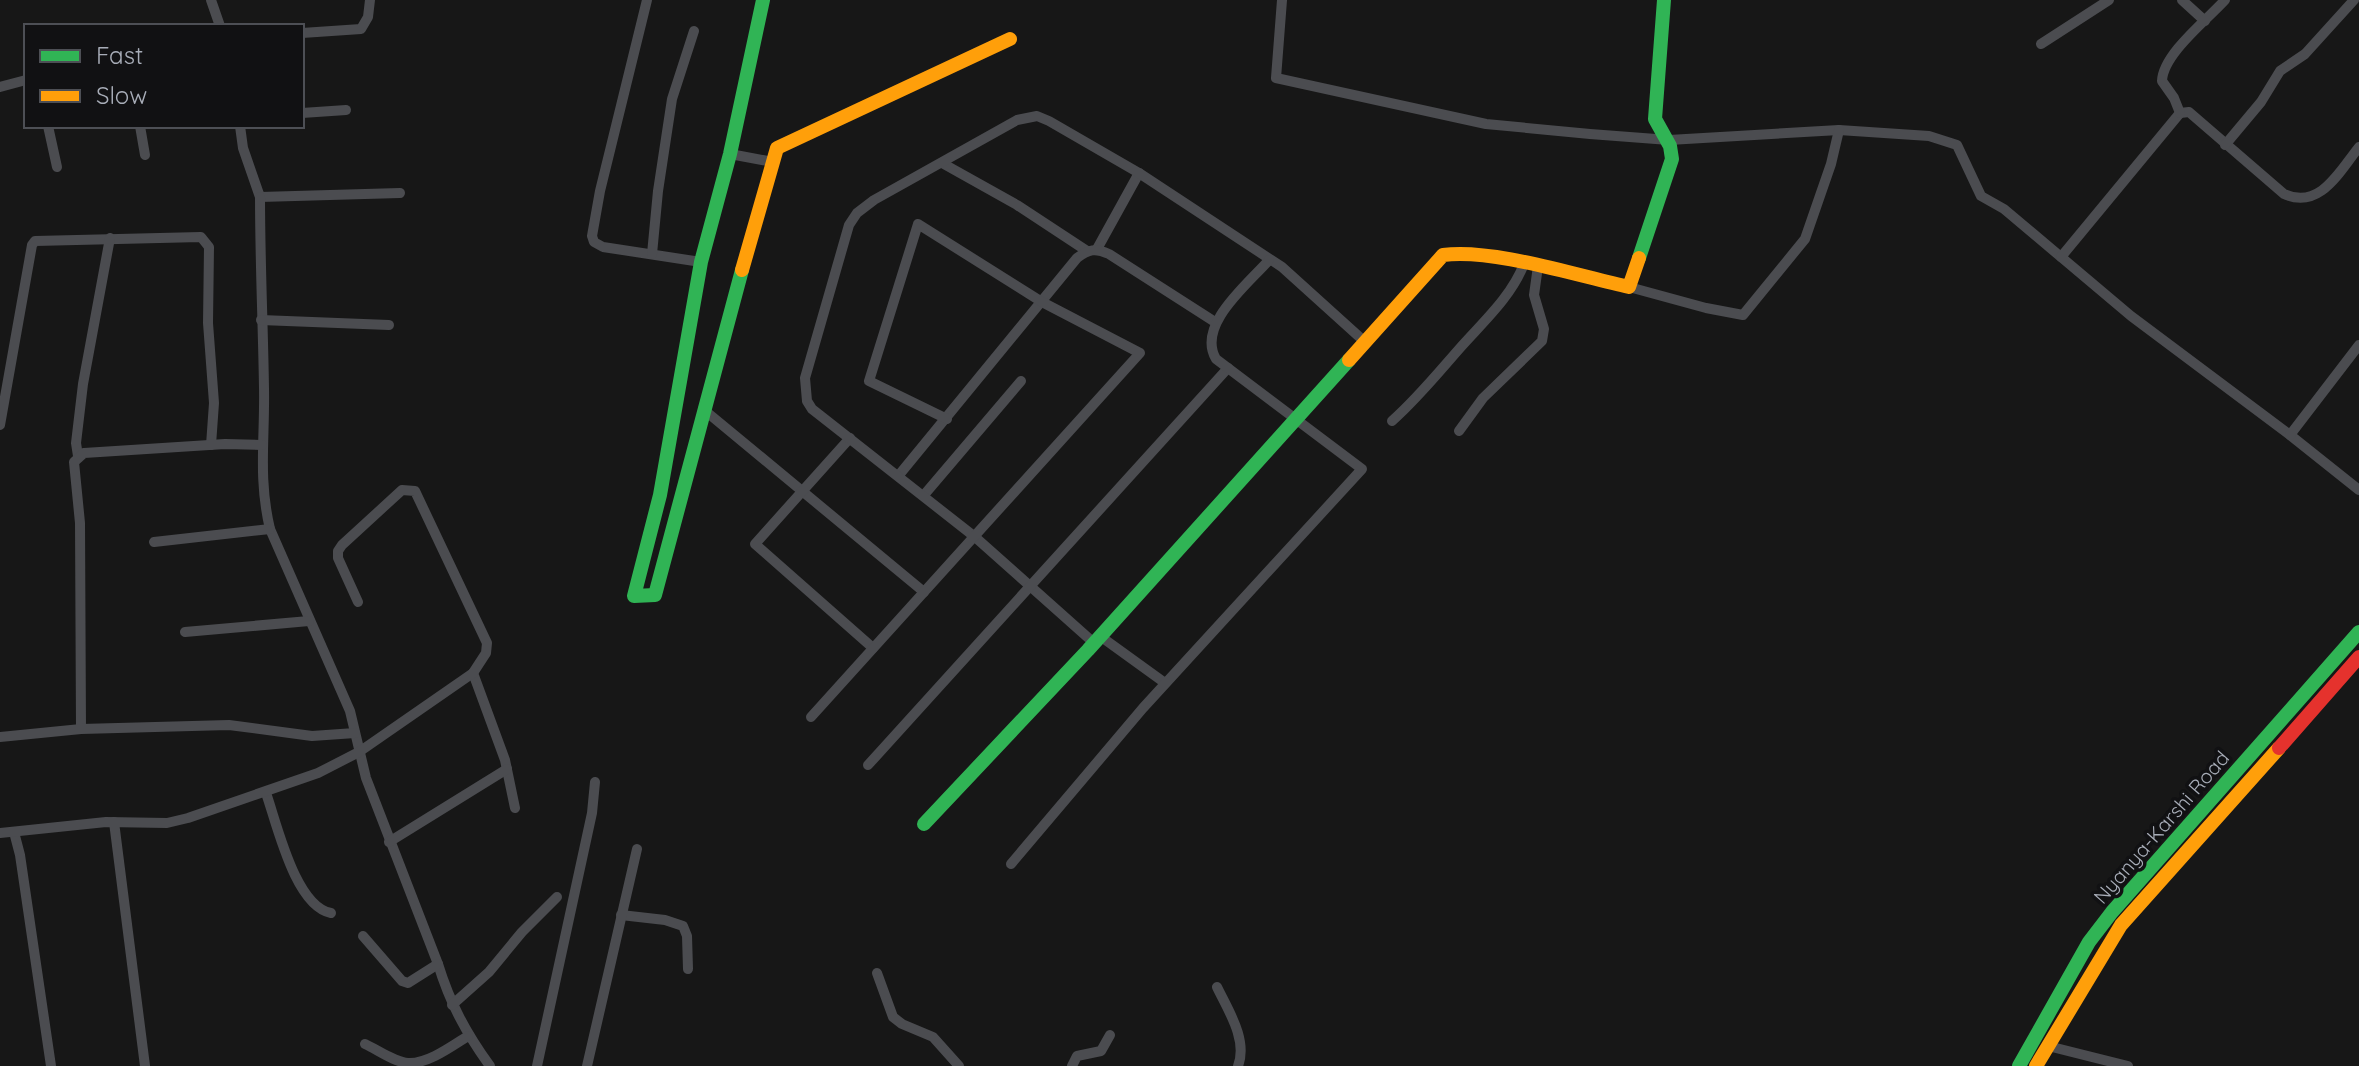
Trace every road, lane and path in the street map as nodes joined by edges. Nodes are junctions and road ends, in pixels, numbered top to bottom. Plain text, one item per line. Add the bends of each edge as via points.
1 (211, 0) edge
2 (370, 0) edge
3 (647, 0) edge
4 (763, 0) edge
5 (1282, 0) edge
6 (1664, 0) edge
7 (2109, 0) edge
8 (2182, 0) edge
9 (2225, 0) edge
10 (2353, 0) edge
11 (2359, 5) edge
12 (2205, 21) junction
13 (219, 24) edge
14 (694, 31) dead end
15 (304, 33) edge
16 (1010, 39) dead end
17 (2041, 44) dead end
18 (24, 81) edge
19 (0, 87) edge
20 (346, 110) dead end
21 (304, 113) edge
22 (2180, 113) junction
23 (48, 128) edge
24 (140, 128) edge
25 (240, 128) edge
26 (1839, 130) junction
27 (1669, 140) junction
28 (2225, 145) junction
29 (2359, 147) edge
30 (730, 154) junction
31 (145, 155) dead end
32 (773, 162) junction
33 (942, 163) junction
34 (57, 167) dead end
35 (1139, 173) junction
36 (400, 193) dead end
37 (260, 197) junction
38 (110, 238) junction
39 (1092, 250) junction
40 (652, 254) junction
41 (2061, 257) junction
42 (1269, 260) junction
43 (701, 262) junction
44 (1531, 265) junction
45 (1629, 287) junction
46 (1042, 302) junction
47 (261, 320) junction
48 (1215, 322) junction
49 (389, 325) dead end
50 (1365, 342) junction
51 (2359, 345) edge
52 (1228, 368) junction
53 (1021, 381) dead end
54 (703, 409) junction
55 (947, 419) junction
56 (1295, 420) junction
57 (1392, 421) dead end
58 (0, 425) edge
59 (1459, 431) dead end
60 (2290, 435) junction
61 (850, 438) junction
62 (211, 445) junction
63 (262, 445) junction
64 (78, 456) junction
65 (899, 475) junction
66 (2359, 490) edge
67 (801, 492) junction
68 (924, 495) junction
69 (270, 529) junction
70 (975, 537) junction
71 (154, 542) dead end
72 (1031, 586) junction
73 (924, 592) junction
74 (358, 602) dead end
75 (309, 621) junction
76 (185, 632) dead end
77 (2359, 632) edge
78 (1097, 639) junction
79 (873, 648) junction
80 (2359, 657) edge
81 (473, 673) junction
82 (1165, 683) junction
83 (811, 717) dead end
84 (81, 729) junction
85 (355, 733) junction
86 (0, 737) edge
87 (359, 752) junction
88 (868, 765) dead end
89 (507, 769) junction
90 (595, 782) dead end
91 (266, 793) junction
92 (515, 808) dead end
93 (114, 822) junction
94 (924, 824) dead end
95 (14, 832) junction
96 (0, 833) edge
97 (389, 842) junction
98 (637, 849) dead end
99 (1011, 864) dead end
100 (2130, 891) junction
101 (557, 897) dead end
102 (2143, 901) junction
103 (331, 913) dead end
104 (621, 915) junction
105 (363, 936) dead end
106 (438, 964) junction
107 (688, 969) dead end
108 (877, 973) dead end
109 (1217, 987) dead end
110 (452, 1005) junction
111 (1110, 1035) dead end
112 (468, 1036) junction
113 (365, 1044) dead end
114 (2048, 1046) junction
115 (51, 1066) edge
116 (145, 1066) edge
117 (490, 1066) edge
118 (537, 1066) edge
119 (587, 1066) edge
120 (959, 1066) edge
121 (1072, 1066) edge
122 (1238, 1066) edge
123 (2019, 1066) edge
124 (2036, 1066) edge
125 (2128, 1066) edge

1 - 13 street
2 - 15 street via 361,29
3 - 40 street via 592,236 603,247
4 - 30 street
5 - 27 street via 1276,78 1486,124
6 - 27 street via 1655,119
7 - 17 street
8 - 12 street
9 - 12 street
10 - 11 street
10 - 28 street via 2305,54 2280,71
12 - 22 street via 2173,55 2161,77
14 - 40 street via 672,99
16 - 32 street via 777,148
18 - 19 street
20 - 21 street
22 - 28 street via 2189,112
22 - 41 street
23 - 34 street
24 - 31 street
25 - 37 street
26 - 27 street
26 - 41 street via 1951,141 1963,152 1981,196
26 - 45 street via 1805,239 1743,315
27 - 45 street via 1672,159
28 - 29 street via 2295,199 2321,193
30 - 32 street
30 - 43 street
32 - 54 street
33 - 35 street via 1017,120 1037,116
33 - 39 street
33 - 61 street via 864,207 843,239 805,391 812,409
35 - 39 street
35 - 42 street
36 - 37 street
37 - 47 street
38 - 58 street via 39,239 32,245
38 - 62 street via 201,237 209,247
38 - 64 street via 83,384
39 - 46 street via 1077,258
39 - 48 street via 1120,260
40 - 43 street
41 - 60 street
42 - 48 street
42 - 50 street
43 - 54 street via 660,495 634,596 655,595
44 - 45 street
44 - 50 street via 1463,252 1443,255
44 - 57 street
44 - 59 street via 1542,341 1483,398
46 - 55 street
46 - 55 street via 918,224 869,381
46 - 70 street via 1140,353
47 - 49 street
47 - 63 street
48 - 52 street via 1211,351
50 - 56 street
51 - 60 street
52 - 56 street
52 - 72 street
53 - 68 street
54 - 67 street
55 - 65 street
56 - 78 street
56 - 82 street via 1362,469
60 - 66 street
61 - 65 street
61 - 67 street
62 - 63 street
62 - 64 street
63 - 69 street via 263,500
64 - 84 street via 74,462 80,523
65 - 68 street
67 - 73 street
67 - 79 street via 755,544
68 - 70 street
69 - 71 street
69 - 75 street
70 - 72 street
70 - 73 street
72 - 78 street
72 - 88 street
73 - 79 street
74 - 81 street via 338,551 402,490 415,491 487,643
75 - 76 street
75 - 85 street
77 - 100 street, Nyanya-Karshi Road
78 - 82 street
78 - 94 street
79 - 83 street
80 - 102 street, Nyanya-Karshi Road
81 - 87 street
81 - 89 street
82 - 99 street
84 - 85 street via 229,725 312,736
84 - 86 street
85 - 87 street
87 - 91 street
87 - 97 street
89 - 92 street
89 - 97 street
90 - 118 street
91 - 93 street via 167,823
91 - 103 street via 298,882 315,906
93 - 95 street
93 - 116 street
95 - 96 street
95 - 115 street
97 - 106 street
98 - 104 street
100 - 102 street
100 - 123 street, Nyanya-Karshi Road via 2089,942
101 - 110 street
102 - 114 street, Nyanya-Karshi Road via 2121,925
104 - 107 street via 683,926
104 - 119 street
105 - 106 street via 402,981 408,983
106 - 110 street
108 - 120 street via 893,1017 933,1037
109 - 122 street via 1239,1036
110 - 112 street
111 - 121 street via 1101,1051 1077,1056
112 - 113 street via 437,1054 405,1063
112 - 117 street
114 - 124 street, Nyanya-Karshi Road
114 - 125 street

